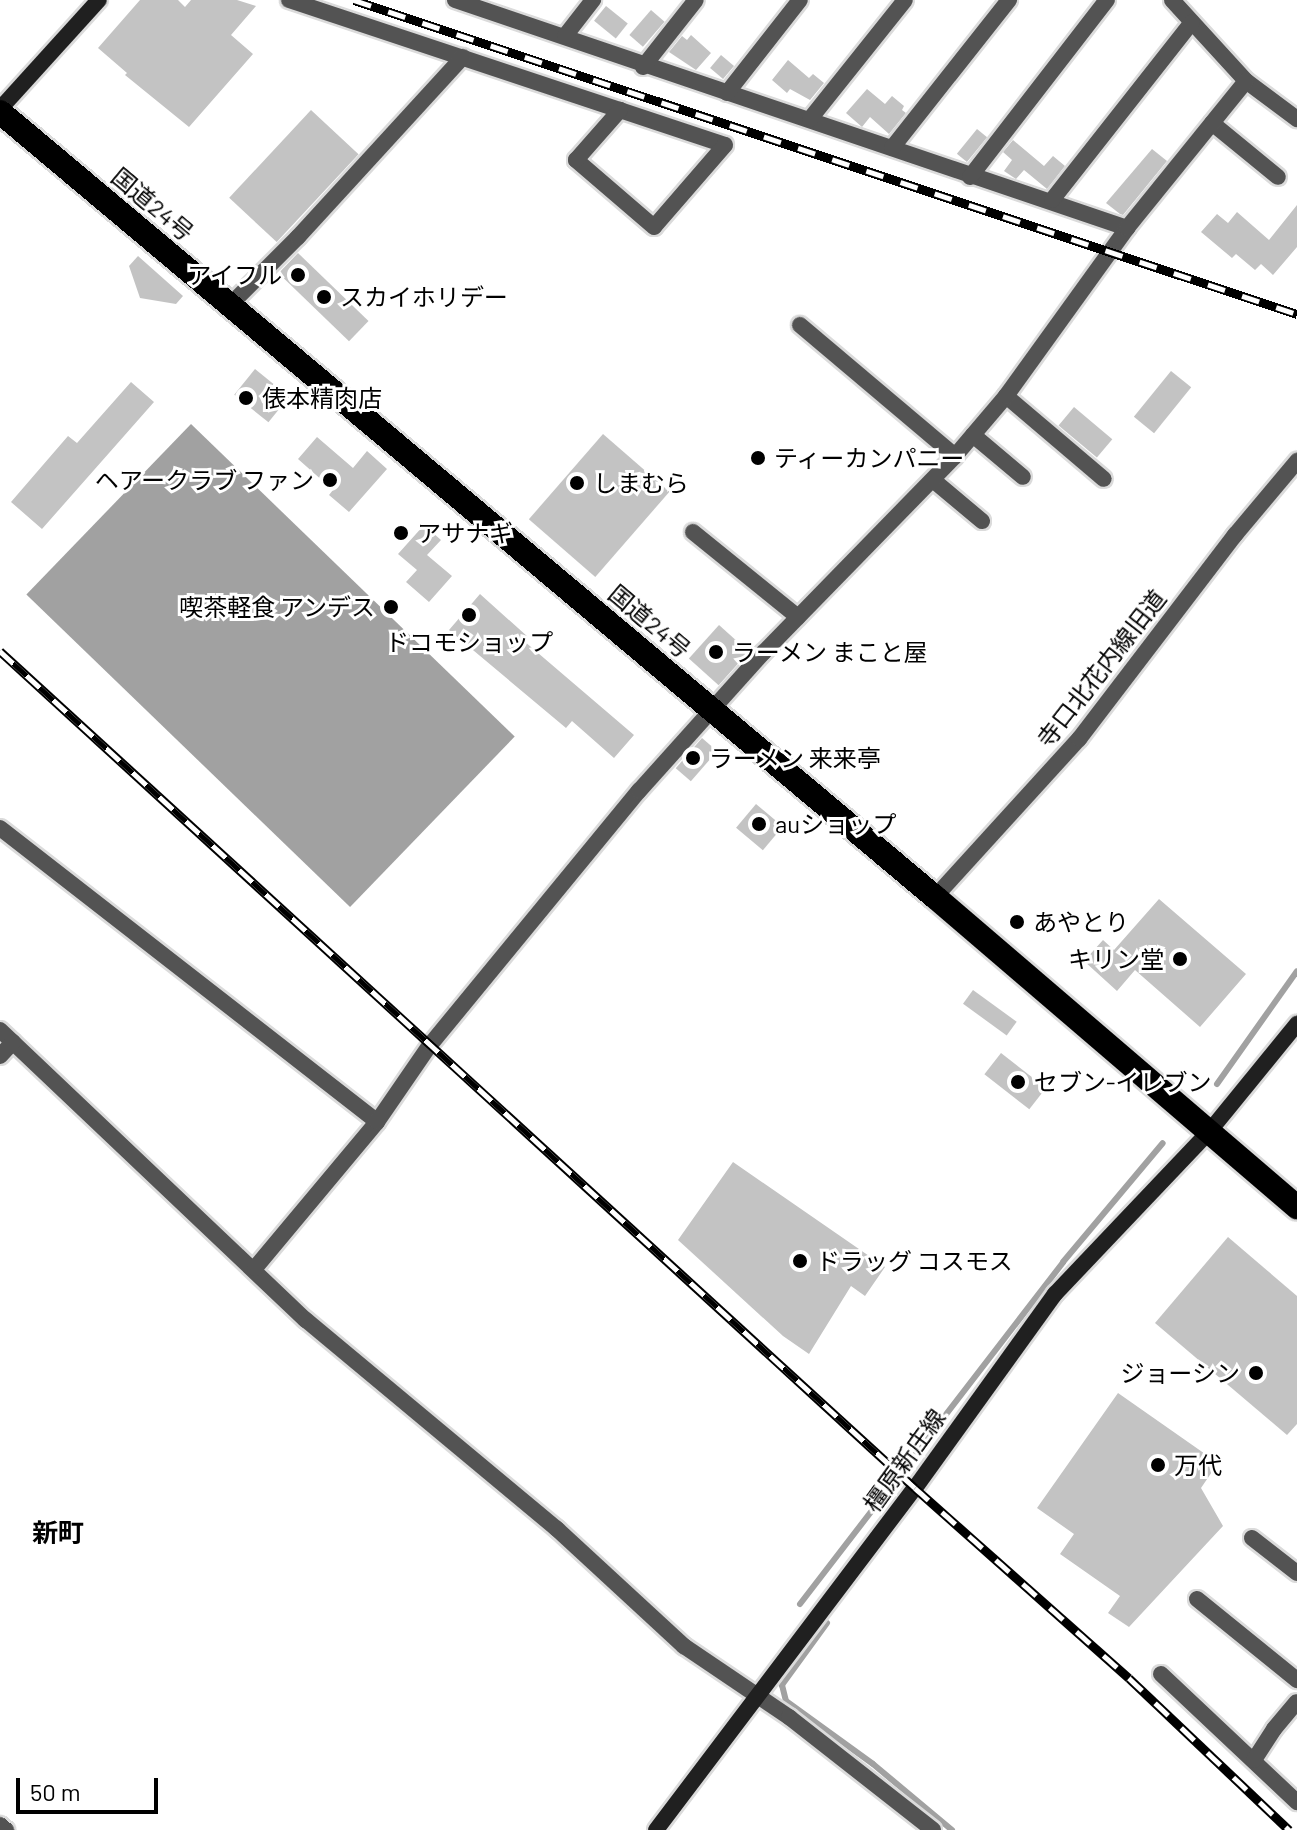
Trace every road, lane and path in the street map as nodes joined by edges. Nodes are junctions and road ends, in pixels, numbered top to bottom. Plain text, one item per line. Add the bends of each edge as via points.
1 (99, 0) edge
2 (289, 0) edge
3 (455, 0) edge
4 (509, 0) edge
5 (593, 0) edge
6 (696, 0) edge
7 (800, 0) edge
8 (905, 0) edge
9 (1009, 0) edge
10 (1107, 0) edge
11 (1172, 0) edge
12 (498, 15) junction
13 (1192, 22) junction
14 (565, 36) junction
15 (463, 57) junction
16 (643, 67) junction
17 (1246, 81) junction
18 (727, 93) junction
19 (620, 110) junction
20 (0, 111) edge
21 (810, 119) junction
22 (1297, 119) edge
23 (1212, 123) junction
24 (892, 148) junction
25 (970, 177) junction
26 (1278, 177) dead end
27 (1052, 200) junction
28 (1127, 228) junction
29 (230, 305) junction
30 (800, 325) dead end
31 (1006, 396) junction
32 (973, 435) junction
33 (955, 456) junction
34 (1297, 461) edge
35 (1023, 477) dead end
36 (1104, 479) dead end
37 (933, 480) junction
38 (982, 521) dead end
39 (693, 532) dead end
40 (798, 617) junction
41 (712, 710) junction
42 (0, 828) edge
43 (935, 897) junction
44 (1297, 1024) edge
45 (6, 1036) edge
46 (0, 1056) edge
47 (377, 1122) junction
48 (1208, 1133) junction
49 (1297, 1207) edge
50 (255, 1268) junction
51 (1252, 1538) dead end
52 (1297, 1573) edge
53 (1197, 1599) dead end
54 (1161, 1674) dead end
55 (1297, 1680) edge
56 (757, 1696) junction
57 (1297, 1702) edge
58 (1254, 1760) junction
59 (1297, 1802) edge
60 (0, 1825) edge
61 (6, 1830) edge
62 (656, 1830) edge
63 (933, 1830) edge

1 - 20 main road
2 - 15 street
3 - 12 street
4 - 12 street
5 - 14 street
6 - 16 street
7 - 18 street
8 - 21 street
9 - 24 street
10 - 25 street
11 - 13 street
12 - 14 street
13 - 17 street
13 - 27 street
14 - 16 street
15 - 19 street
15 - 29 street
16 - 18 street
17 - 22 street
17 - 23 street
18 - 21 street
19 - 19 street via 725,145 654,227 576,160
20 - 29 highway, 国道24号
21 - 24 street
23 - 26 street
23 - 28 street
24 - 25 street
25 - 27 street
27 - 28 street
28 - 31 street
29 - 41 highway, 国道24号
30 - 33 street
31 - 32 street
31 - 36 street
32 - 33 street
32 - 35 street
33 - 37 street
34 - 43 street, 寺口北花内線旧道 via 1079,739
37 - 38 street
37 - 40 street
39 - 40 street
40 - 41 street
41 - 43 highway, 国道24号
41 - 47 street via 430,1045
42 - 47 street
43 - 48 highway, 国道24号
44 - 48 main road, 橿原新庄線
45 - 46 street
45 - 50 street
47 - 50 street
48 - 49 highway, 国道24号
48 - 56 main road, 橿原新庄線 via 1055,1294
50 - 56 street via 329,1340 497,1477 684,1646
51 - 52 street
53 - 55 street
54 - 58 street
56 - 62 main road, 橿原新庄線
56 - 63 street
57 - 58 street
58 - 59 street
60 - 61 street

